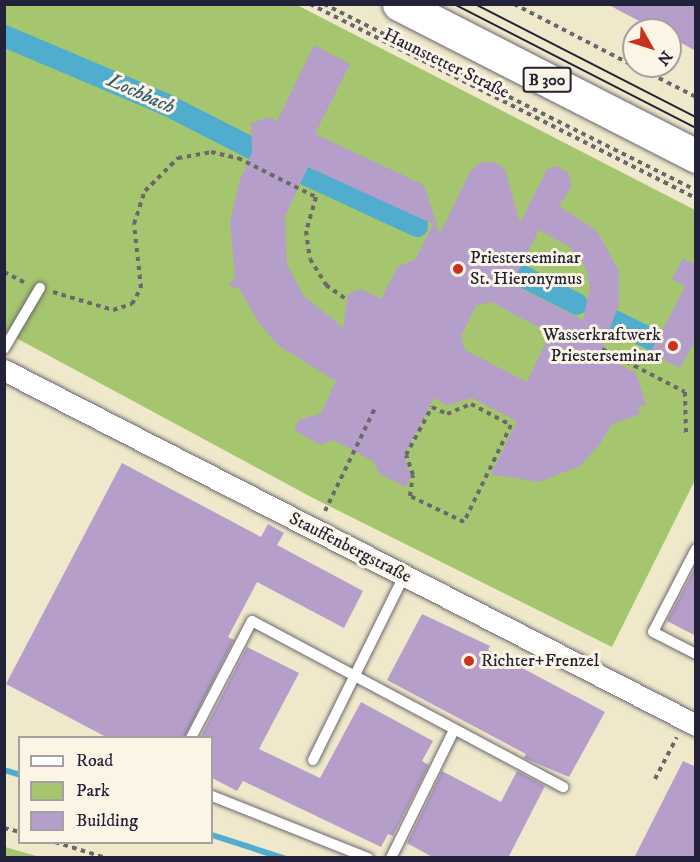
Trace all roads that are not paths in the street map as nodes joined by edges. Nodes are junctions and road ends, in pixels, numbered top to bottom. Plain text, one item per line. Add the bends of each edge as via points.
1 (399, 4) edge
2 (696, 156) edge
3 (40, 288) road end
4 (4, 349) edge
5 (4, 370) edge
6 (696, 549) edge
7 (404, 576) junction
8 (696, 654) edge
9 (355, 673) junction
10 (691, 722) edge
11 (454, 730) junction
12 (192, 736) edge
13 (313, 760) dead end
14 (563, 787) dead end
15 (213, 796) edge
16 (368, 858) edge
17 (391, 858) edge

1 - 2 main road, Haunstetter Straße / B 300
3 - 4 lane
5 - 7 street, Stauffenbergstraße
6 - 8 lane via 653,632
7 - 9 lane
7 - 10 street, Stauffenbergstraße
9 - 11 lane
9 - 12 lane via 252,621
9 - 13 lane
11 - 14 lane
11 - 17 lane
15 - 16 lane

